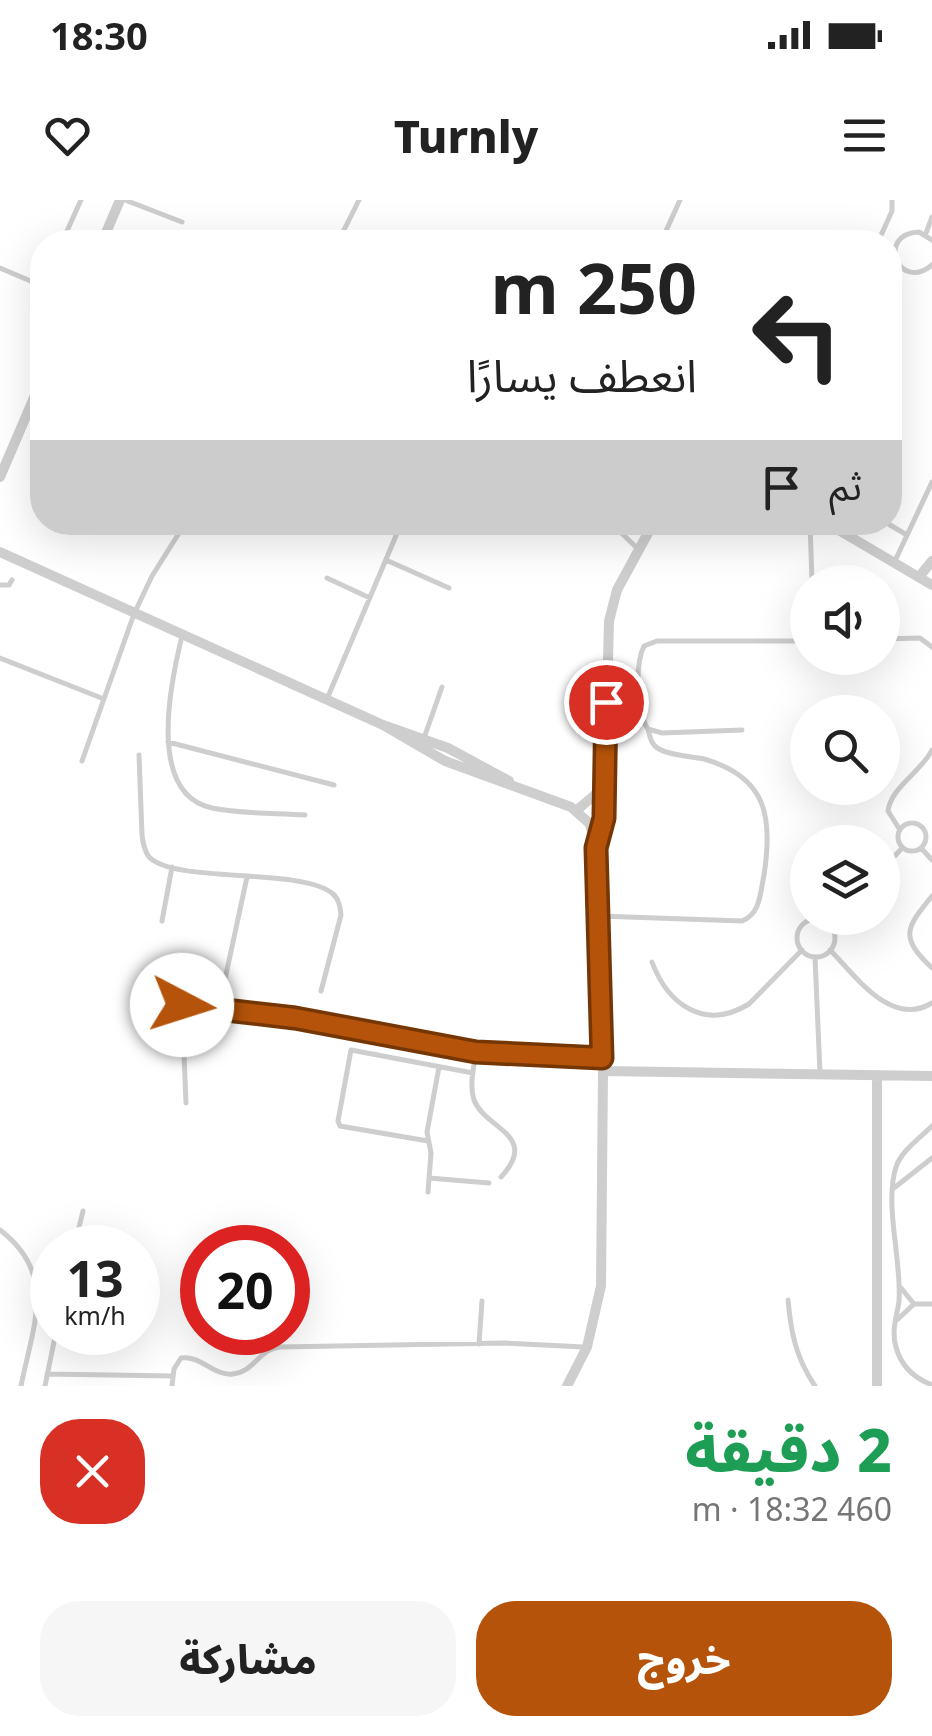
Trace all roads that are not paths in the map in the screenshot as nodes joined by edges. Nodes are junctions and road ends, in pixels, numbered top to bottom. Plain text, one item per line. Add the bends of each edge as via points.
1 (81, 200) edge
2 (122, 200) edge
3 (359, 200) edge
4 (680, 200) edge
5 (892, 200) edge
6 (932, 218) edge
7 (182, 222) dead end
8 (67, 230) edge
9 (108, 230) edge
10 (344, 230) edge
11 (666, 230) edge
12 (882, 230) edge
13 (925, 234) junction
14 (902, 239) edge
15 (932, 240) edge
16 (902, 265) edge
17 (932, 265) edge
18 (0, 268) edge
19 (30, 281) edge
20 (30, 407) edge
21 (0, 477) edge
22 (932, 482) edge
23 (902, 532) edge
24 (178, 535) edge
25 (396, 535) edge
26 (623, 535) edge
27 (646, 535) edge
28 (810, 535) edge
29 (848, 535) edge
30 (907, 535) junction
31 (638, 549) junction
32 (0, 552) edge
33 (386, 560) junction
34 (932, 562) edge
35 (894, 563) junction
36 (811, 565) edge
37 (919, 577) junction
38 (327, 578) dead end
39 (12, 580) dead end
40 (0, 585) edge
41 (932, 586) edge
42 (449, 588) dead end
43 (370, 598) junction
44 (134, 614) junction
45 (182, 636) junction
46 (900, 639) edge
47 (790, 640) edge
48 (932, 647) edge
49 (0, 658) edge
50 (442, 688) dead end
51 (104, 699) junction
52 (327, 700) junction
53 (383, 725) junction
54 (648, 729) junction
55 (742, 730) dead end
56 (424, 738) junction
57 (168, 742) junction
58 (932, 750) edge
59 (140, 755) dead end
60 (82, 761) dead end
61 (334, 785) dead end
62 (519, 787) junction
63 (603, 787) junction
64 (578, 810) junction
65 (305, 815) dead end
66 (897, 825) edge
67 (900, 830) edge
68 (900, 844) edge
69 (596, 848) junction
70 (902, 848) joint
71 (921, 848) junction
72 (932, 860) edge
73 (172, 867) junction
74 (247, 876) junction
75 (932, 896) edge
76 (598, 916) junction
77 (162, 921) dead end
78 (798, 935) edge
79 (834, 935) edge
80 (802, 950) junction
81 (830, 950) junction
82 (815, 956) junction
83 (652, 962) dead end
84 (932, 968) edge
85 (321, 992) dead end
86 (932, 1003) edge
87 (136, 1004) dead end
88 (182, 1005) junction
89 (219, 1007) junction
90 (476, 1052) junction
91 (602, 1058) junction
92 (439, 1066) junction
93 (603, 1071) junction
94 (473, 1073) junction
95 (820, 1075) junction
96 (877, 1076) junction
97 (932, 1076) edge
98 (186, 1103) dead end
99 (932, 1126) edge
100 (428, 1141) junction
101 (932, 1158) edge
102 (500, 1177) dead end
103 (429, 1178) junction
104 (489, 1183) dead end
105 (894, 1188) junction
106 (428, 1192) dead end
107 (82, 1212) dead end
108 (79, 1225) edge
109 (0, 1230) edge
110 (30, 1263) edge
111 (899, 1284) junction
112 (788, 1300) dead end
113 (482, 1301) dead end
114 (914, 1304) junction
115 (932, 1304) edge
116 (895, 1322) junction
117 (30, 1337) edge
118 (479, 1344) junction
119 (587, 1347) junction
120 (51, 1355) edge
121 (47, 1374) junction
122 (173, 1376) junction
123 (932, 1385) edge
124 (21, 1386) edge
125 (45, 1386) edge
126 (172, 1386) edge
127 (567, 1386) edge
128 (815, 1386) edge
129 (877, 1386) edge

1 - 8 lane
2 - 7 lane
2 - 9 street
3 - 10 lane
4 - 11 lane
5 - 12 lane
6 - 13 lane
13 - 14 lane
13 - 15 lane
16 - 17 lane via 918,273
18 - 19 lane
20 - 21 street
22 - 30 lane
23 - 30 lane
24 - 44 lane
25 - 33 lane
26 - 31 lane
27 - 31 street
28 - 36 lane
29 - 35 street
30 - 35 lane
31 - 63 street via 609,621
32 - 44 street
33 - 42 lane
33 - 43 lane
34 - 37 street
35 - 37 street
37 - 41 street
38 - 43 lane
39 - 40 lane
43 - 52 lane
44 - 45 street
44 - 51 lane
45 - 52 street
45 - 57 lane
46 - 48 lane via 920,638
47 - 54 lane via 650,642 640,659
49 - 51 lane
50 - 56 lane
51 - 60 lane
52 - 53 street
53 - 56 street
53 - 62 street via 445,761
54 - 55 lane
54 - 76 lane via 662,750 720,764 750,782 768,824 759,902 742,921
56 - 62 street
57 - 61 lane
57 - 65 lane via 178,783 192,799 210,808
58 - 66 lane via 890,800
59 - 73 lane via 143,847
62 - 64 street
63 - 64 street
63 - 69 street
64 - 69 street
67 - 71 lane via 920,824 926,833
68 - 70 lane
69 - 76 street
70 - 71 lane
71 - 72 lane
73 - 74 lane
73 - 77 lane
74 - 85 lane via 312,885 340,903
74 - 89 lane
75 - 84 lane via 909,938
76 - 91 street
78 - 80 lane
79 - 81 lane
80 - 82 lane
80 - 83 lane via 749,1004 712,1015 680,1006
81 - 82 lane
81 - 86 lane via 884,1004 921,1009
82 - 95 lane
87 - 88 lane
88 - 89 lane
88 - 98 lane
89 - 90 lane
90 - 91 lane
90 - 94 lane
91 - 93 street
92 - 94 lane
92 - 100 lane
92 - 100 lane via 354,1048 338,1121
93 - 95 street
93 - 119 street via 601,1286
94 - 102 lane via 476,1104 512,1141 512,1160
95 - 96 street
96 - 97 street
96 - 129 street
99 - 105 lane via 898,1162
100 - 103 lane
101 - 105 lane
103 - 104 lane
103 - 106 lane
105 - 111 lane
107 - 108 lane
109 - 110 lane
111 - 114 lane
111 - 116 lane
112 - 128 lane via 790,1334
113 - 118 lane
114 - 115 lane
114 - 116 lane
116 - 123 lane via 901,1360
117 - 124 lane
118 - 119 lane
118 - 122 lane via 272,1348 232,1374 186,1356 176,1362
119 - 127 street
120 - 121 lane
121 - 122 lane
121 - 125 lane
122 - 126 lane

